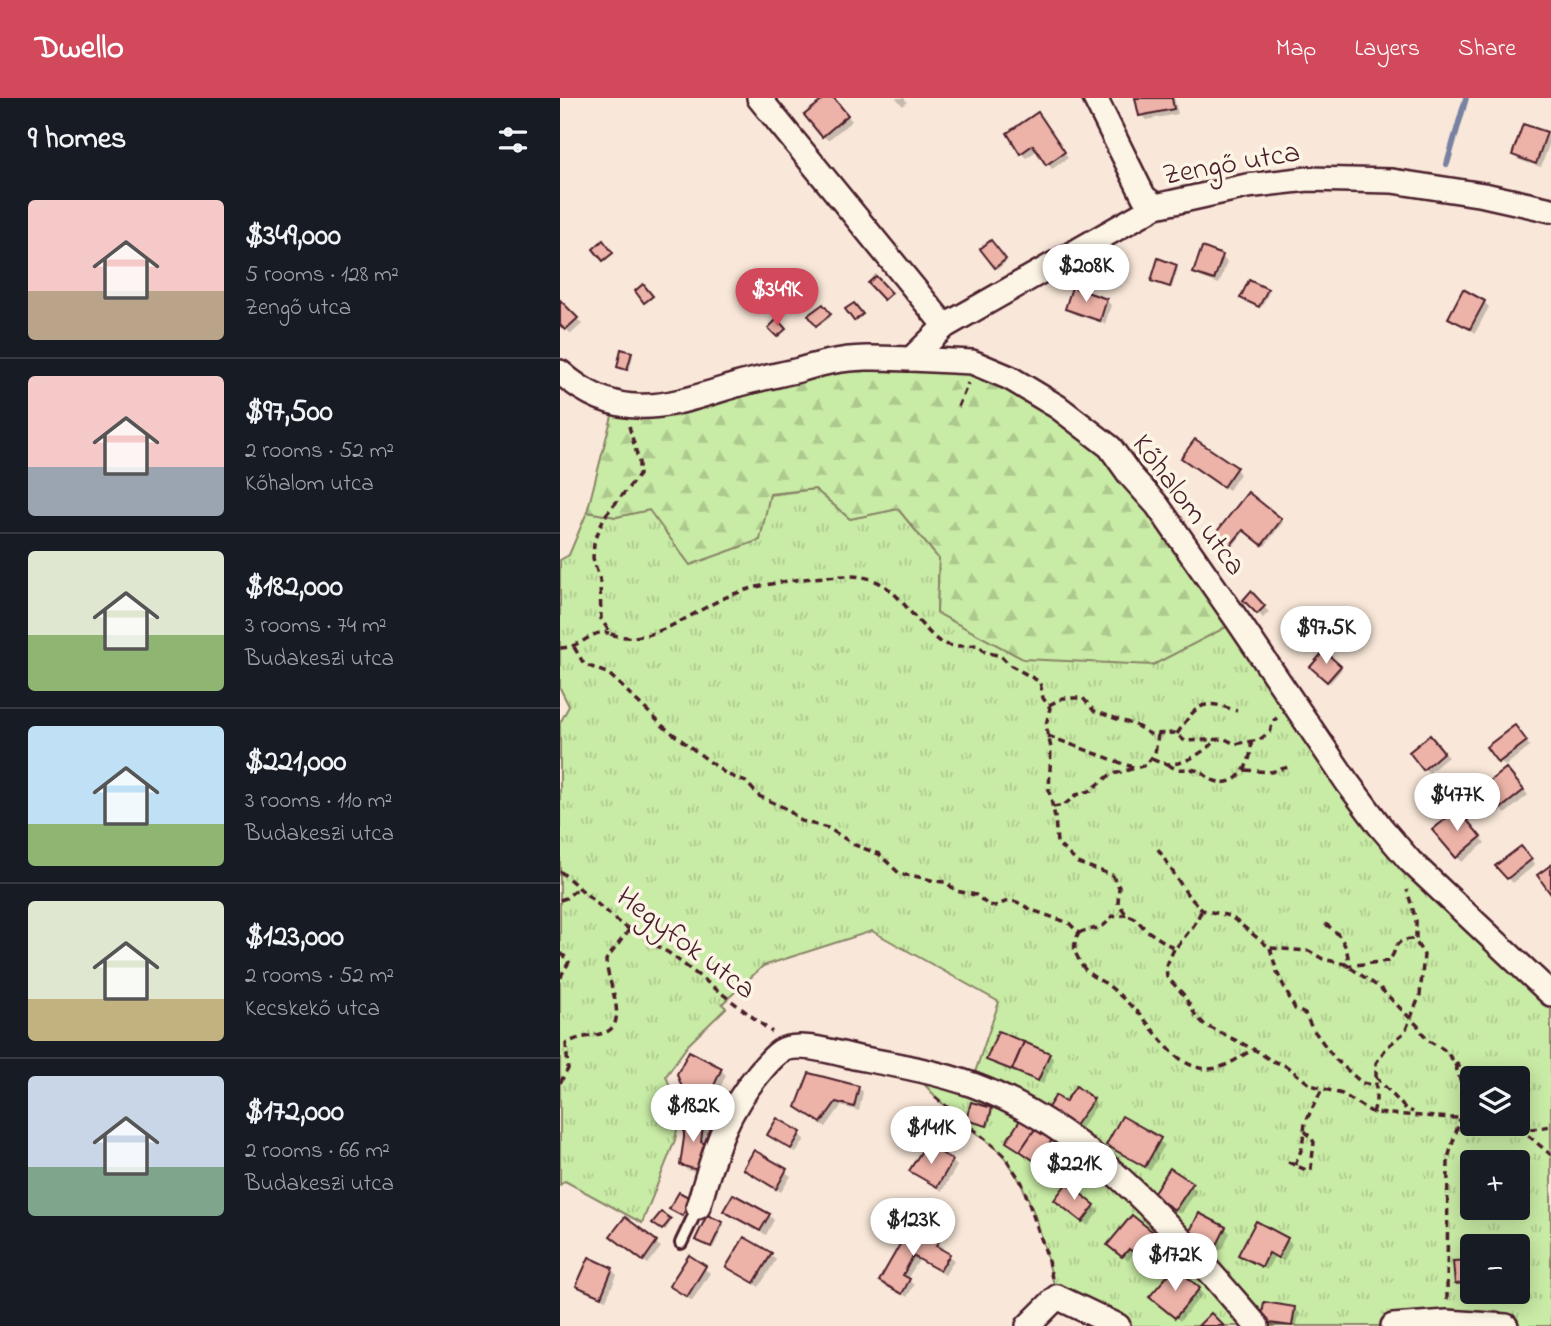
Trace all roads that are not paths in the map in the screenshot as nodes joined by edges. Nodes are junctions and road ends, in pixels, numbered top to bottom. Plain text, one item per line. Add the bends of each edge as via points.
1 (759, 98) edge
2 (1095, 98) edge
3 (1156, 206) junction
4 (1551, 210) edge
5 (945, 326) junction
6 (911, 359) junction
7 (560, 372) edge
8 (1551, 994) edge
9 (698, 1208) joint
10 (681, 1243) dead end
11 (1028, 1326) edge
12 (1118, 1326) edge
13 (1257, 1326) edge
14 (1393, 1326) edge
15 (1506, 1326) edge

1 - 5 street
2 - 3 street via 1144,197
3 - 4 street, Zengő utca via 1247,186 1308,179 1392,181
3 - 5 street, Zengő utca
5 - 6 street, Zengő utca
6 - 7 street via 848,359 667,405 641,407 594,396
6 - 8 street, Kőhalom utca via 972,362 1010,378 1110,447 1157,505 1347,782 1410,861
9 - 10 lane
9 - 13 street via 731,1111 767,1064 786,1048 888,1063 971,1085 1058,1127 1157,1211
11 - 12 street via 1057,1297
14 - 15 street via 1447,1322

